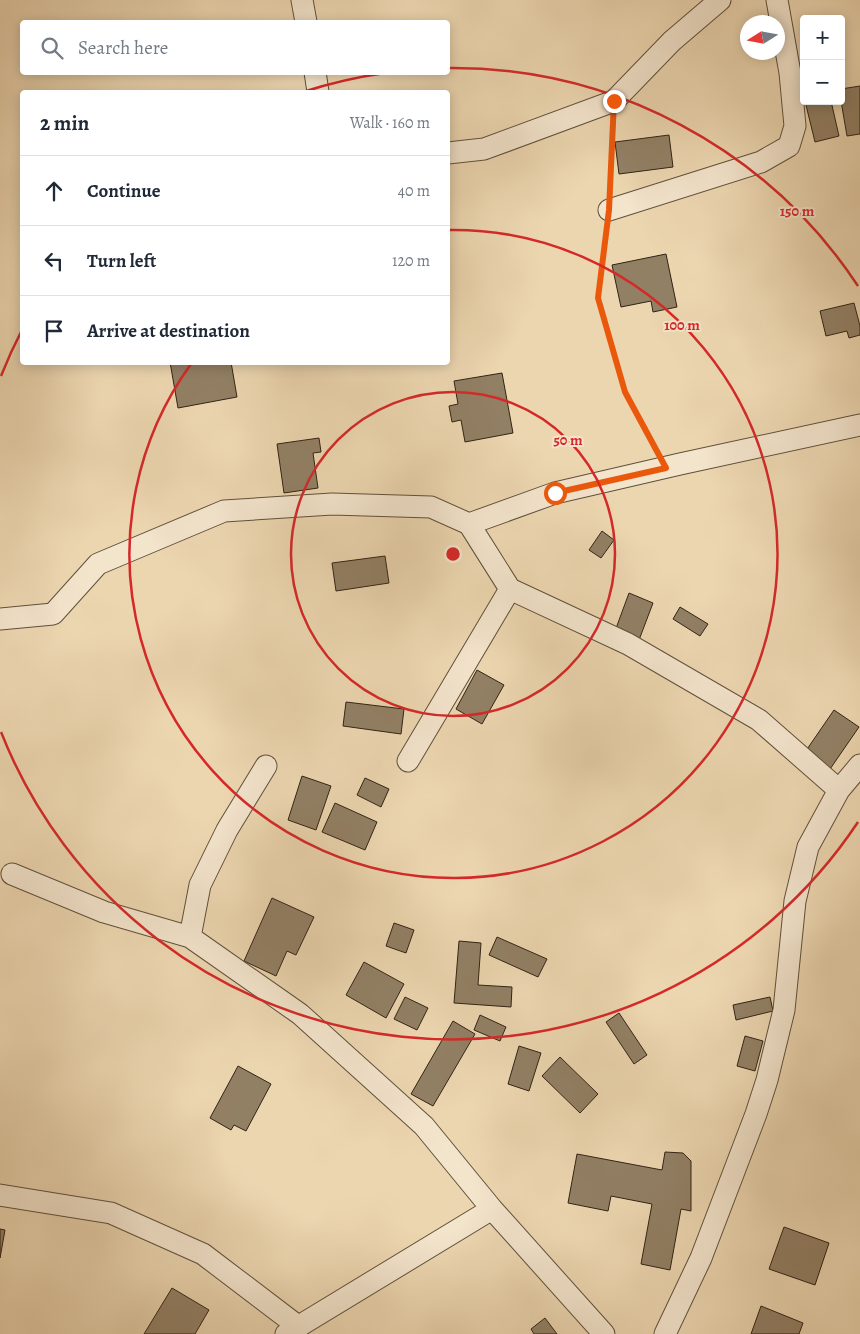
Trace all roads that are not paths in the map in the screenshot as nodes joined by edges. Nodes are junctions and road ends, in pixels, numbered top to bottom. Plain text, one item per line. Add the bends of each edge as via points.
1 (302, 0) edge
2 (720, 0) edge
3 (776, 0) edge
4 (306, 20) edge
5 (315, 75) edge
6 (318, 90) edge
7 (450, 153) edge
8 (609, 210) road end
9 (860, 425) edge
10 (469, 524) junction
11 (510, 589) junction
12 (0, 619) edge
13 (408, 761) dead end
14 (860, 765) edge
15 (266, 766) dead end
16 (838, 790) junction
17 (12, 874) dead end
18 (190, 937) junction
19 (0, 1195) edge
20 (492, 1209) junction
21 (292, 1330) edge
22 (604, 1334) edge
23 (665, 1334) edge

1 - 4 street
2 - 7 street via 672,41 614,101 484,149
3 - 8 street via 790,73 795,126 789,146 761,162
5 - 6 street
9 - 10 street via 555,493
10 - 11 street
10 - 12 street via 431,507 332,504 224,511 98,564 53,614
11 - 13 street
11 - 16 street via 628,644 759,720
14 - 16 street
15 - 18 street via 227,830 200,885
16 - 23 street via 808,847 795,901 784,1010 759,1106 701,1258
17 - 18 street via 104,912
18 - 20 street via 300,1014 424,1126
19 - 21 street via 111,1213 202,1254
20 - 21 street
20 - 22 street

